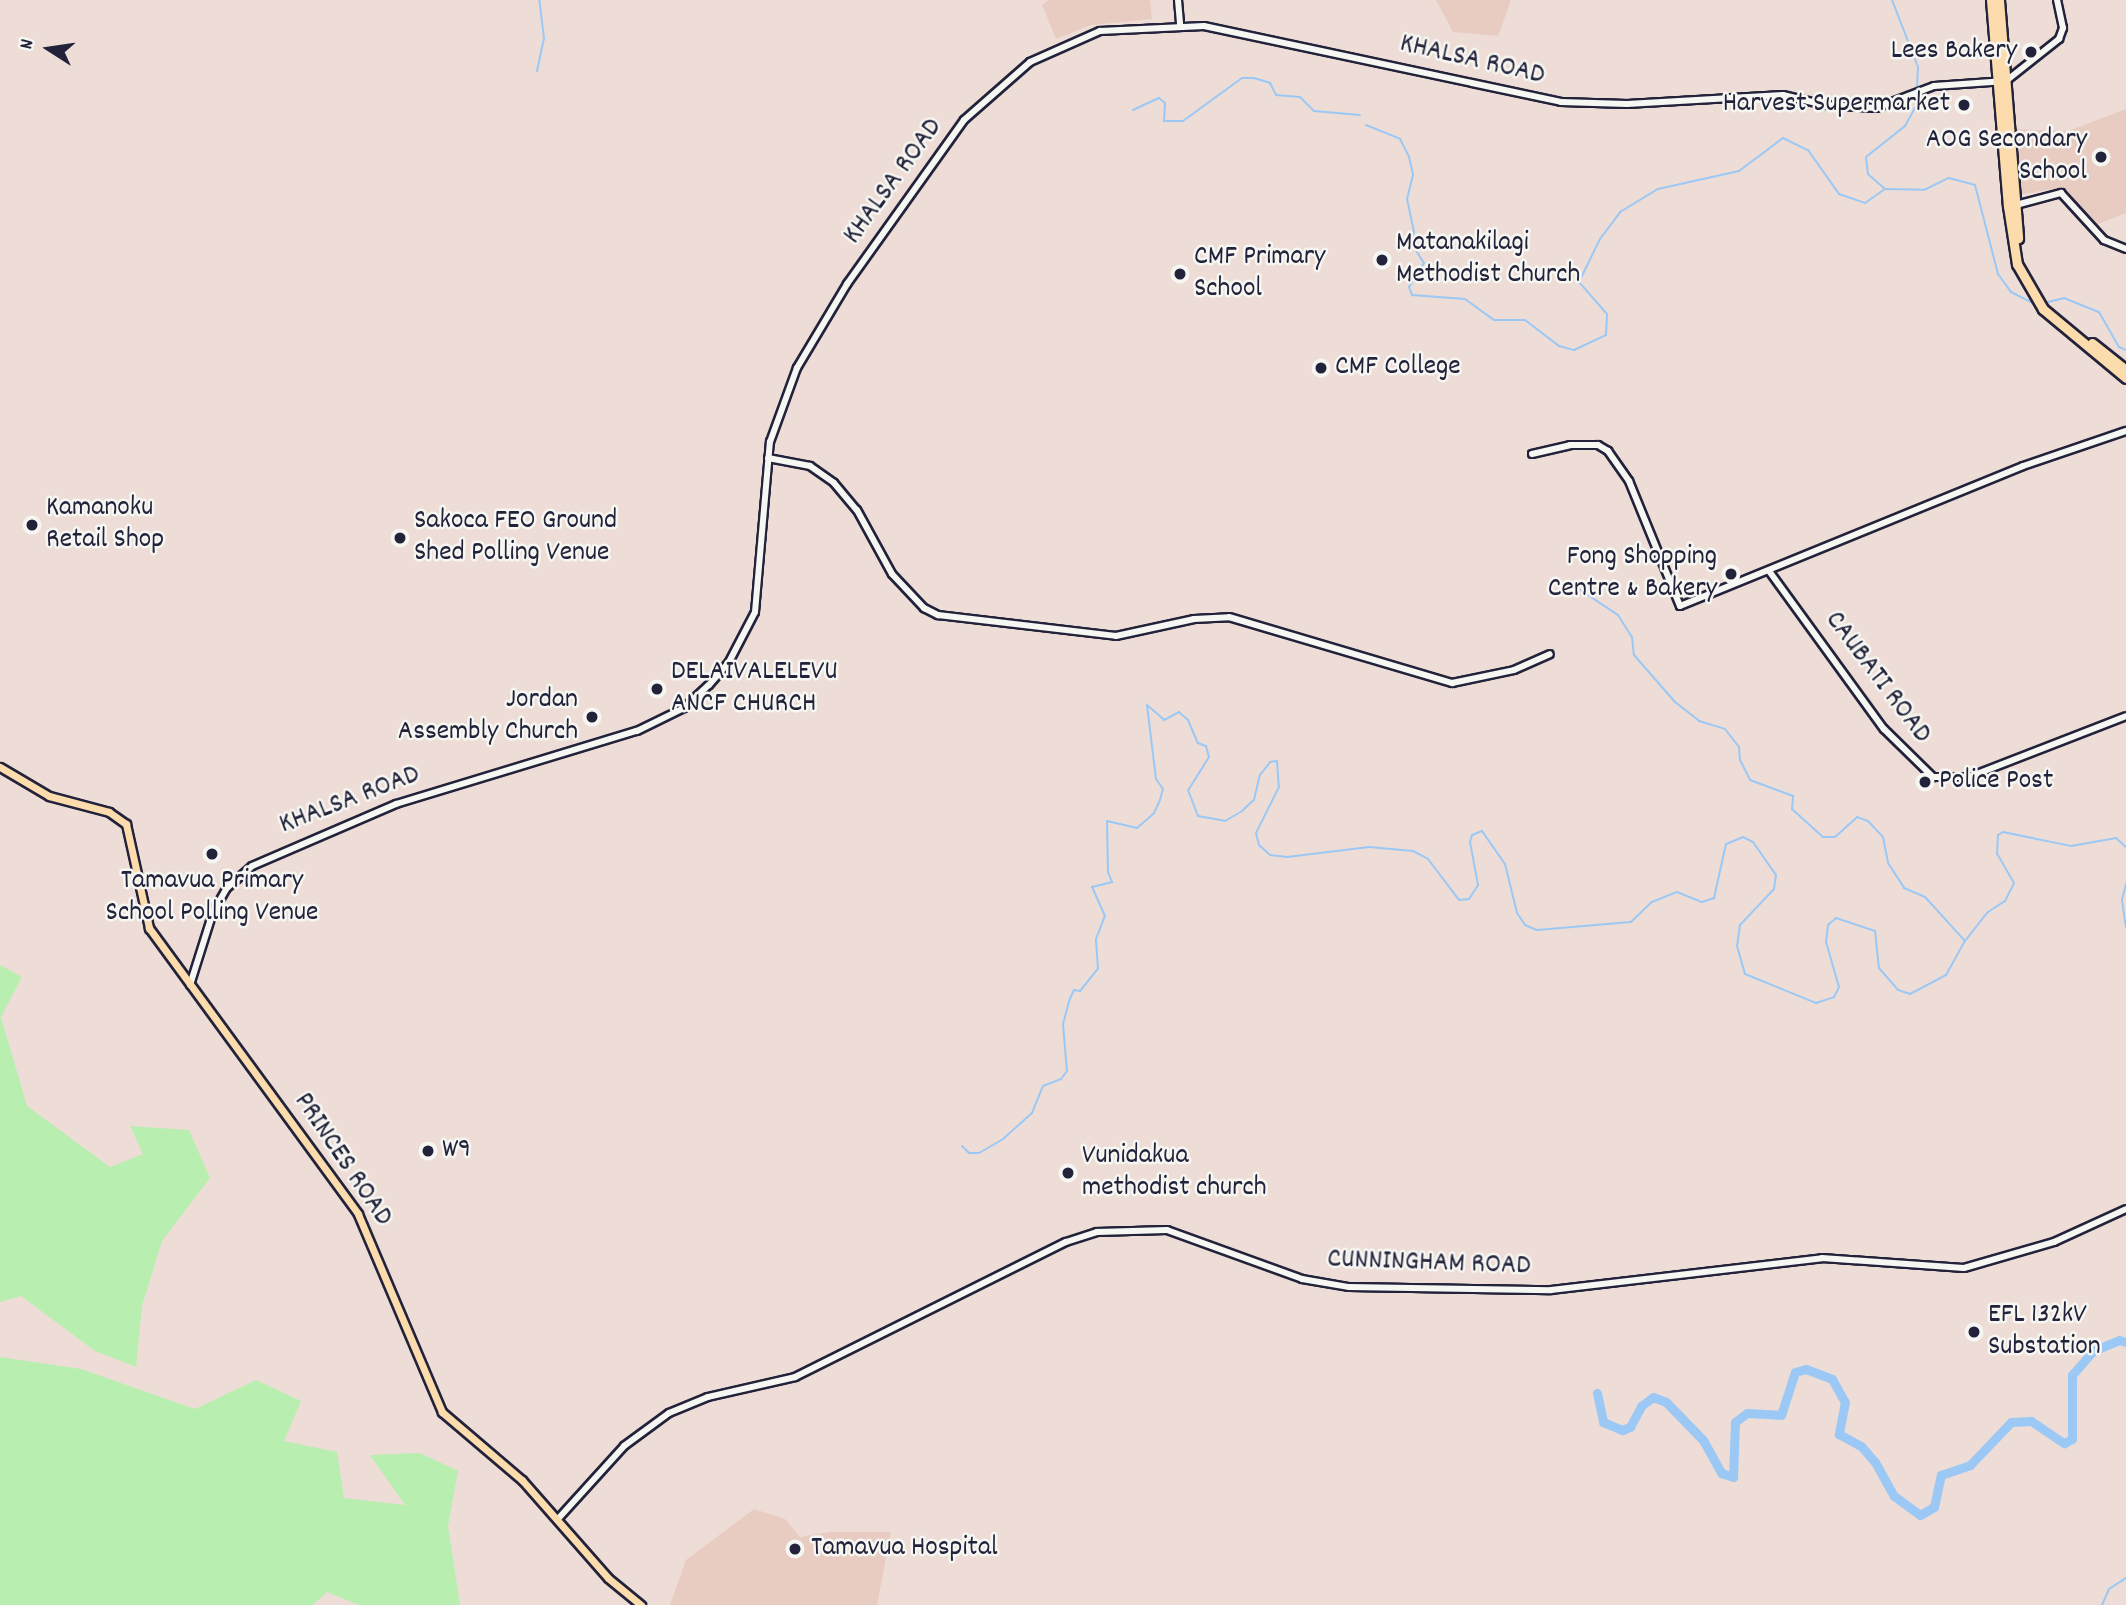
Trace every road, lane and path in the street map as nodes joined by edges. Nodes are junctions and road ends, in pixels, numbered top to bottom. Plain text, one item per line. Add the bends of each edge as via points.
1 (1178, 0) edge
2 (1991, 0) edge
3 (1999, 0) edge
4 (2057, 0) edge
5 (1180, 25) junction
6 (2002, 81) junction
7 (2011, 206) junction
8 (2126, 249) edge
9 (2043, 304) junction
10 (2126, 370) edge
11 (2126, 378) edge
12 (2126, 431) edge
13 (1532, 454) dead end
14 (768, 458) junction
15 (1769, 571) junction
16 (1550, 654) dead end
17 (2126, 716) edge
18 (0, 767) edge
19 (190, 985) junction
20 (2126, 1209) edge
21 (557, 1520) junction
22 (641, 1605) edge

1 - 5 main road
2 - 6 highway
3 - 6 highway
4 - 6 main road via 2063,28 2059,39
5 - 6 main road, KHALSA ROAD via 1233,30 1561,102 1627,104 1783,95 1857,109 1888,106 1945,84
5 - 14 main road, KHALSA ROAD via 1080,37 1030,62 964,120 819,327 779,409
6 - 7 highway
7 - 8 main road via 2061,193 2104,240
7 - 9 highway via 2023,262
9 - 10 highway
9 - 11 highway
12 - 15 main road via 2023,466
13 - 15 main road via 1579,444 1608,451 1629,481 1680,606
14 - 16 main road via 810,466 834,483 857,510 892,575 923,608 938,615 1116,636 1214,616 1240,618 1452,683 1514,670
14 - 19 main road, KHALSA ROAD via 755,612 729,662 701,693 684,708 637,731 396,804 252,866 227,888 213,912
15 - 17 main road, CAUBATI ROAD via 1884,729 1933,777 1969,778
18 - 19 main road, PRINCES ROAD via 49,796 102,810 126,824 149,928
19 - 21 main road, PRINCES ROAD via 358,1214 442,1412 522,1480
20 - 21 main road, CUNNINGHAM ROAD via 2054,1242 1970,1267 1942,1269 1822,1258 1561,1289 1349,1287 1302,1279 1167,1230 1097,1232 1066,1242 795,1377 708,1397 669,1413 624,1446
21 - 22 main road, PRINCES ROAD via 608,1578

